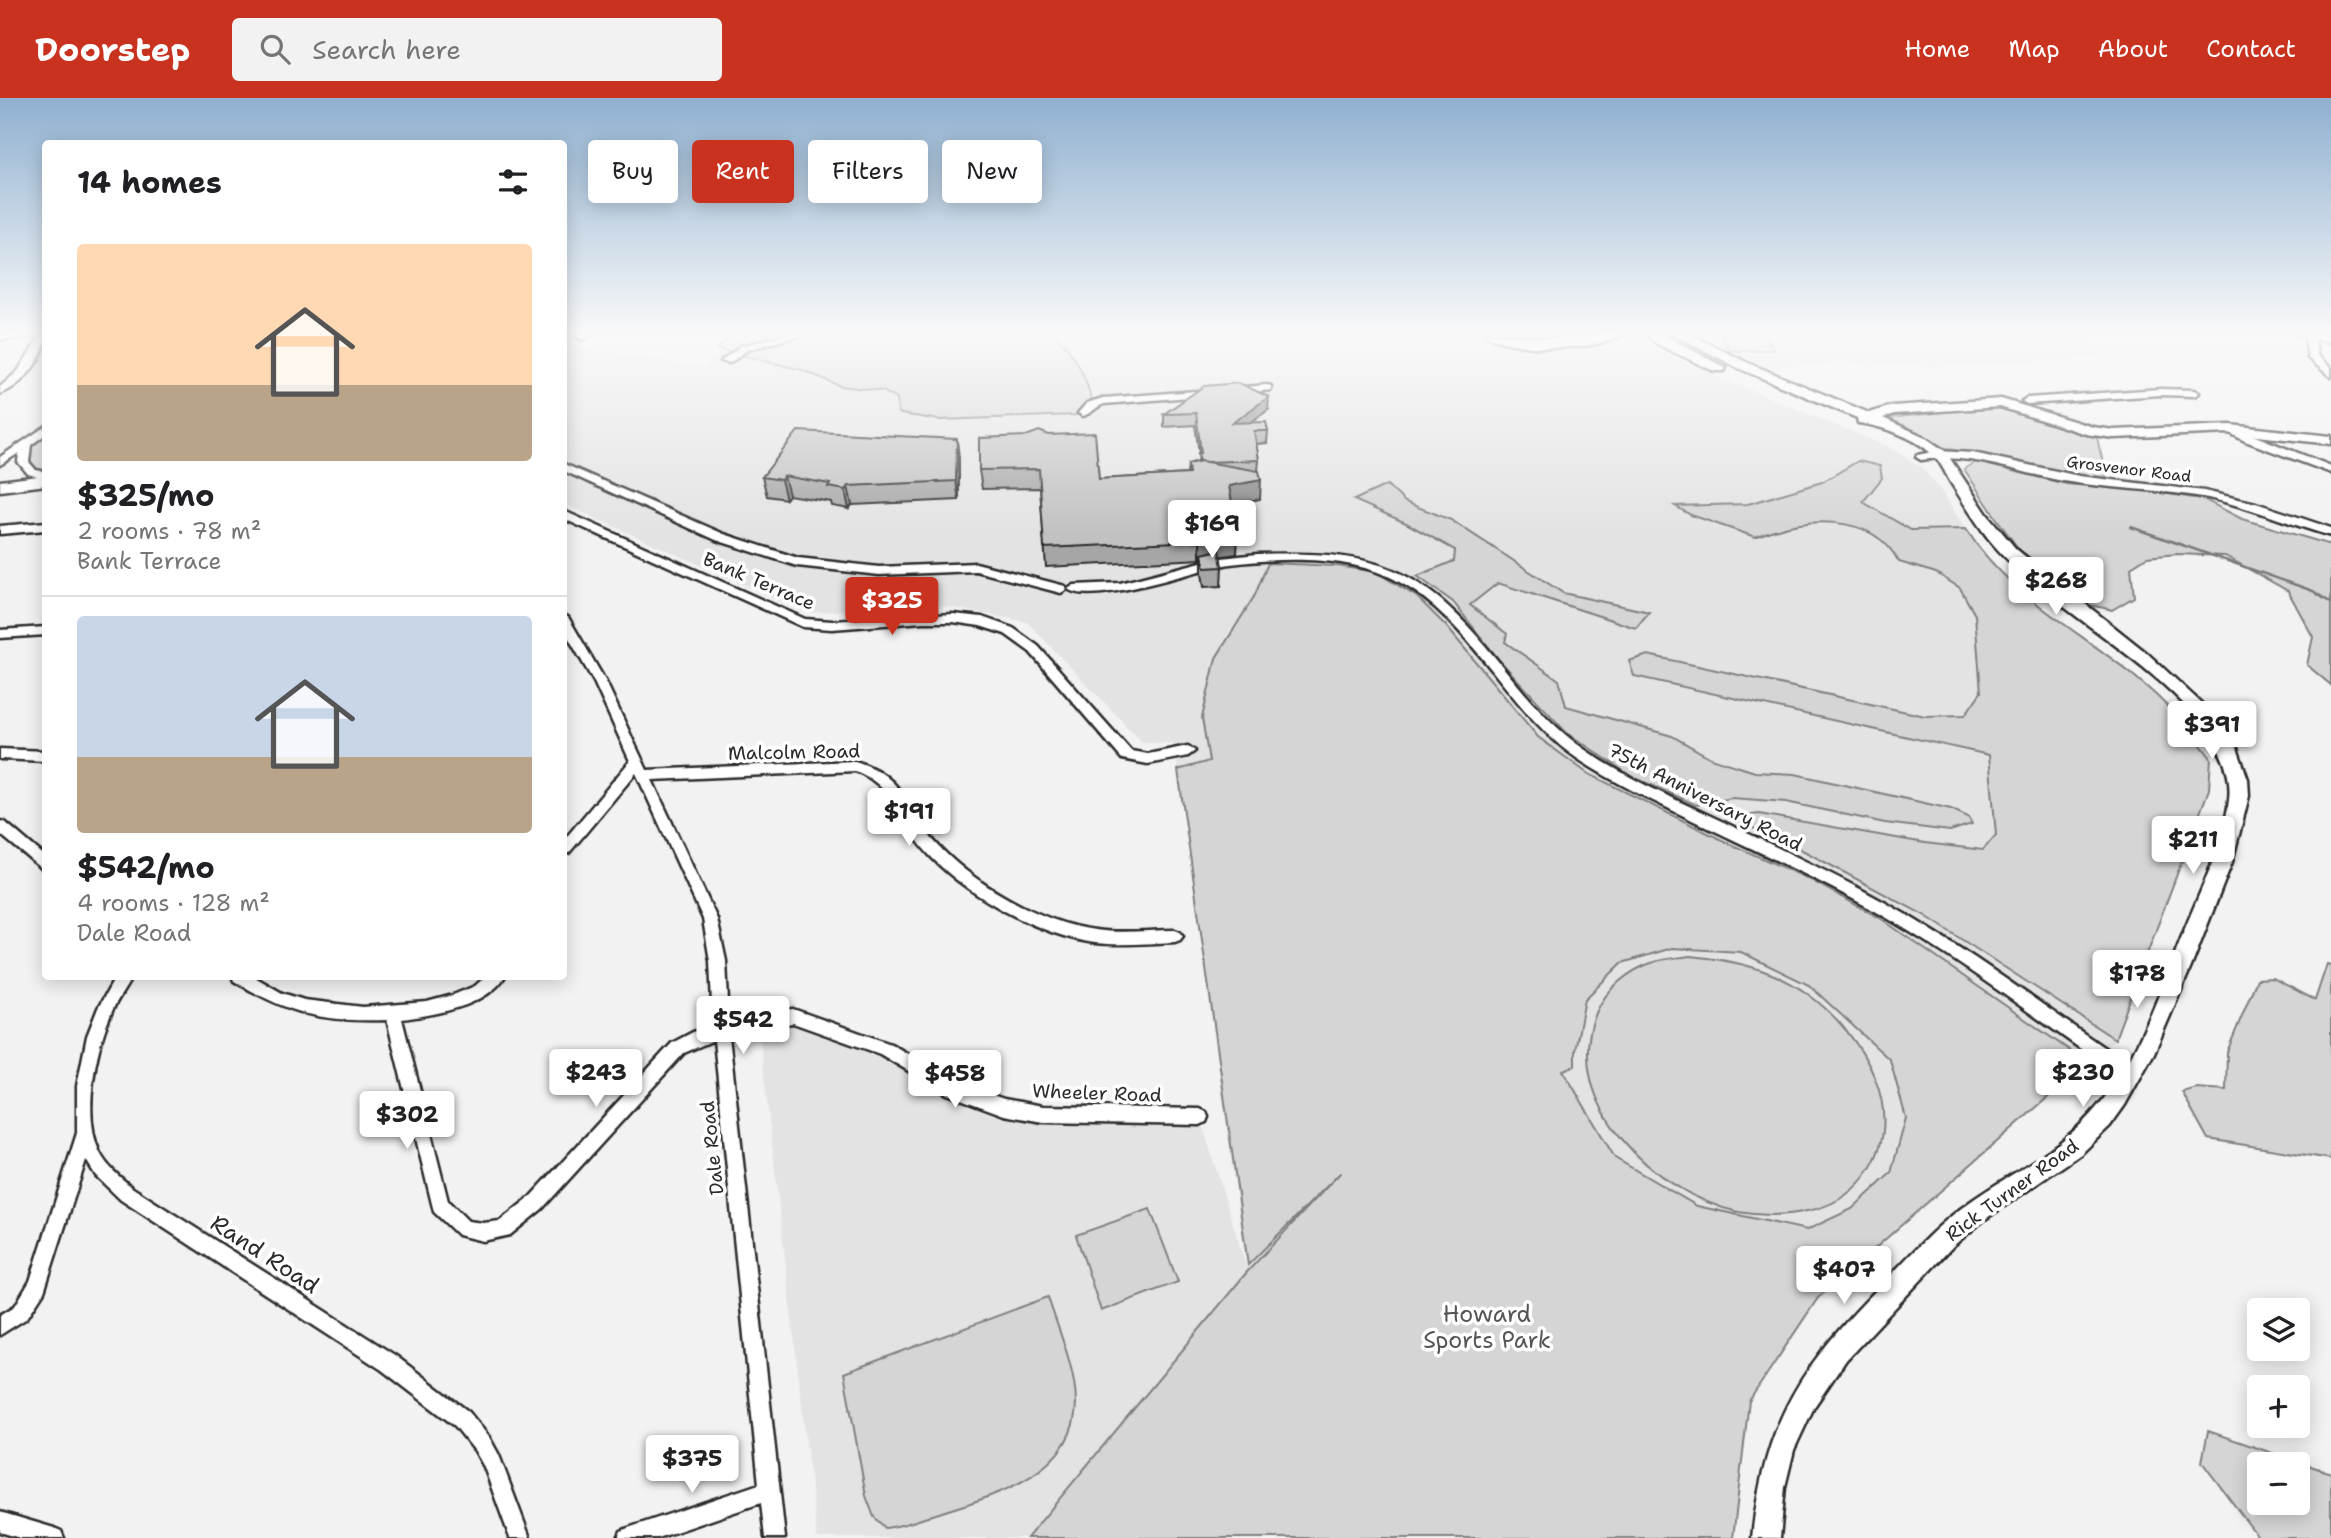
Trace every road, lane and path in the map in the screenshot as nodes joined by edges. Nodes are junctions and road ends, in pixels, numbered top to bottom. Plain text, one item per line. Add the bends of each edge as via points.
1 (1112, 400) edge
2 (1797, 400) edge
3 (1825, 400) edge
4 (2083, 400) edge
5 (2029, 406) junction
6 (1083, 412) dead end
7 (1867, 418) junction
8 (1854, 426) junction
9 (2230, 429) junction
10 (42, 432) edge
11 (2331, 440) edge
12 (26, 442) junction
13 (1939, 452) junction
14 (1921, 457) junction
15 (0, 463) edge
16 (567, 463) edge
17 (567, 468) edge
18 (2331, 470) edge
19 (42, 476) edge
20 (1955, 477) junction
21 (42, 479) edge
22 (0, 486) edge
23 (650, 504) junction
24 (567, 516) edge
25 (42, 526) edge
26 (0, 530) edge
27 (2331, 532) edge
28 (567, 625) edge
29 (42, 631) edge
30 (0, 634) edge
31 (1188, 751) dead end
32 (0, 754) edge
33 (42, 755) edge
34 (641, 768) junction
35 (0, 826) edge
36 (567, 846) edge
37 (42, 863) edge
38 (1175, 936) dead end
39 (122, 980) edge
40 (246, 980) edge
41 (495, 980) edge
42 (393, 1013) junction
43 (721, 1032) junction
44 (2131, 1075) junction
45 (1200, 1117) dead end
46 (85, 1135) junction
47 (0, 1325) edge
48 (768, 1491) junction
49 (0, 1521) edge
50 (54, 1538) edge
51 (520, 1538) edge
52 (628, 1538) edge
53 (775, 1538) edge
54 (1766, 1538) edge

1 - 6 street
2 - 8 main road, Rick Turner Road
3 - 7 main road
4 - 5 street
5 - 7 main road via 2001,402 1892,411
5 - 9 main road via 2114,434
7 - 8 main road
7 - 13 main road
8 - 14 main road, Rick Turner Road
9 - 11 main road
9 - 18 street
10 - 12 street
12 - 15 street
12 - 19 street via 22,454 26,467
13 - 14 street, Grosvenor Road
13 - 20 main road, Rick Turner Road
13 - 27 street, Grosvenor Road via 2074,479 2203,494
14 - 20 main road, Rick Turner Road
16 - 23 street via 600,474
17 - 23 street, 75th Anniversary Road
20 - 44 main road, Rick Turner Road via 2006,549 2189,699 2217,730 2235,763 2241,801 2234,826 2182,962
21 - 22 main road
23 - 44 street, 75th Anniversary Road via 720,537 797,562 879,571 976,567 1043,586 1122,587 1203,565 1265,557 1345,560 1395,575 1447,611 1522,702 1595,764 1860,896 1957,954
24 - 31 street, Bank Terrace via 803,623 832,626 940,617 998,626 1034,649 1127,755 1148,759
25 - 26 street
28 - 34 street, Dale Road
29 - 30 street
32 - 33 street
34 - 36 street
34 - 38 street, Malcolm Road via 869,769 887,782 919,833 943,859 1008,904 1085,935
34 - 43 street, Dale Road via 712,927 719,954
35 - 37 street
39 - 46 street, Rand Road via 112,992 94,1044 83,1097
40 - 42 street via 296,1005
41 - 42 street via 464,1000
42 - 43 street, Wheeler Road via 440,1206 464,1229 483,1232 504,1229 536,1203 678,1048
43 - 45 street, Wheeler Road via 793,1016 884,1049 953,1089 1004,1107 1043,1114
43 - 48 street, Dale Road
44 - 54 main road, Rick Turner Road via 2099,1124 1946,1236 1828,1361 1806,1392 1785,1438 1772,1484
46 - 47 street via 38,1286 21,1312
46 - 51 street, Rand Road via 93,1156 127,1194 389,1363 462,1419 492,1462
48 - 52 street
48 - 53 street, Dale Road
49 - 50 street

